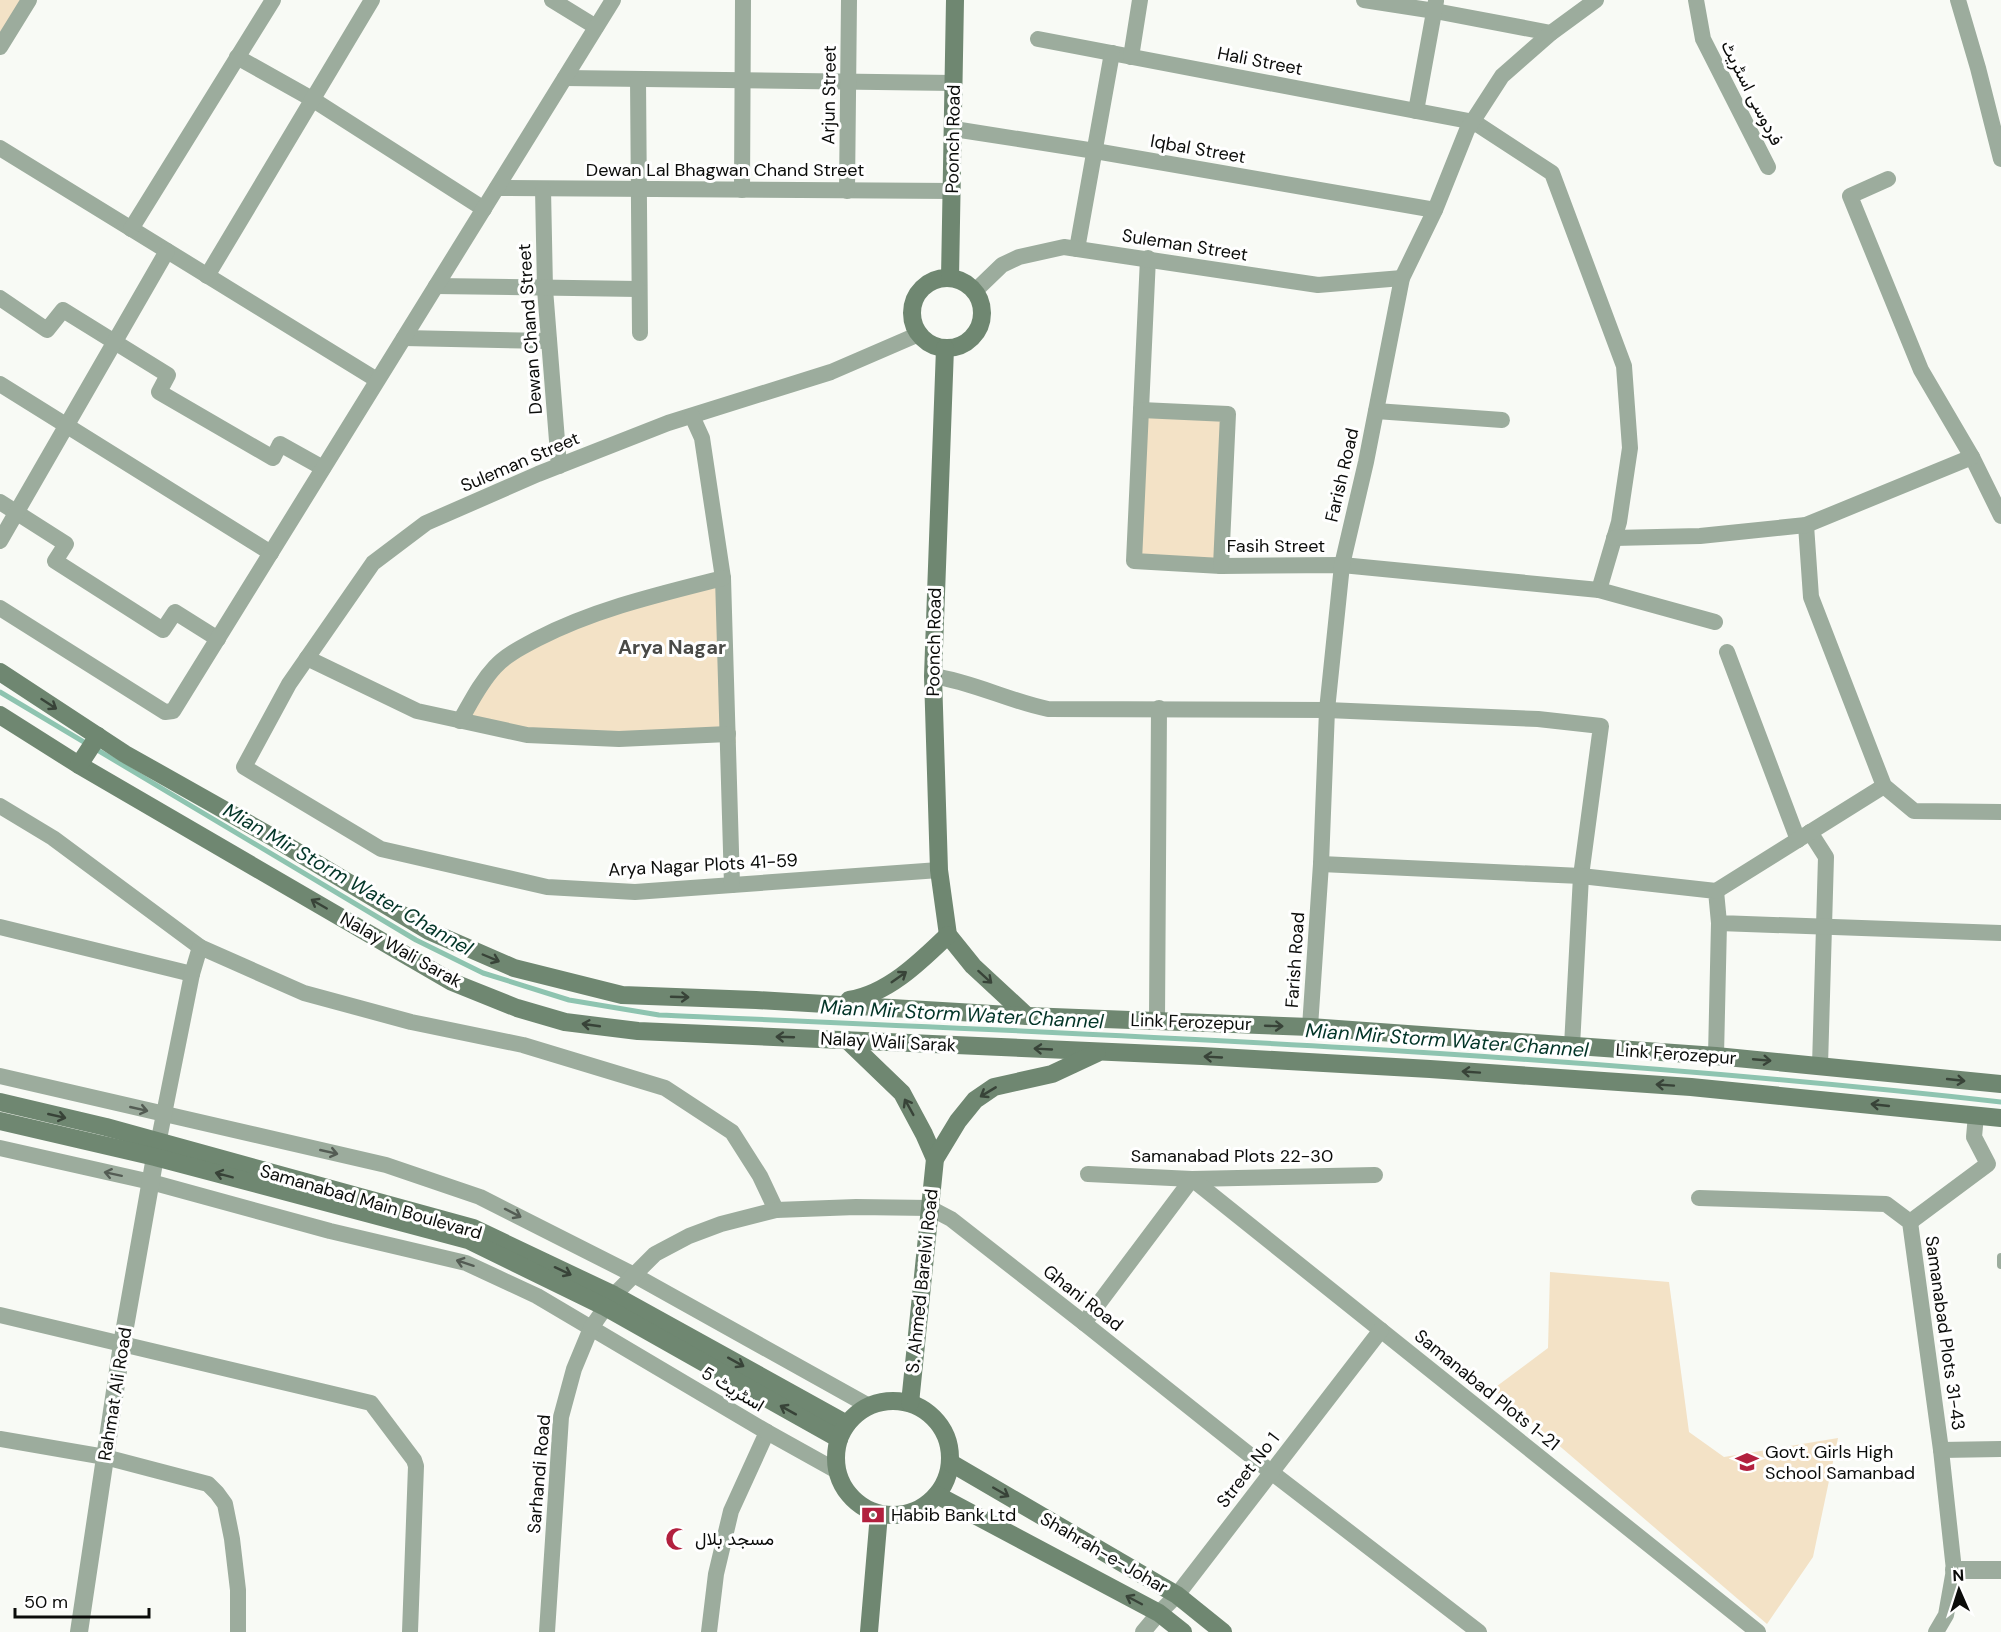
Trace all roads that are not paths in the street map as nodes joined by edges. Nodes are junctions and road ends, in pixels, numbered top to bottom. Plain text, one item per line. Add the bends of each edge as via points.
1 (29, 0) edge
2 (273, 0) edge
3 (372, 0) edge
4 (552, 0) edge
5 (613, 0) edge
6 (743, 0) edge
7 (849, 0) edge
8 (954, 0) edge
9 (1140, 0) edge
10 (1364, 0) edge
11 (1596, 0) edge
12 (1696, 0) edge
13 (1958, 0) edge
14 (1436, 5) edge
15 (596, 27) junction
16 (1551, 33) junction
17 (1038, 39) dead end
18 (0, 47) edge
19 (1112, 53) junction
20 (237, 57) junction
21 (1131, 57) junction
22 (565, 78) junction
23 (638, 79) junction
24 (743, 81) junction
25 (848, 82) junction
26 (954, 83) junction
27 (312, 99) junction
28 (1416, 111) junction
29 (1474, 122) junction
30 (954, 129) junction
31 (0, 148) edge
32 (1095, 151) junction
33 (2001, 159) edge
34 (1768, 167) dead end
35 (1888, 179) dead end
36 (496, 188) junction
37 (543, 189) junction
38 (639, 189) junction
39 (742, 190) junction
40 (847, 191) junction
41 (953, 191) junction
42 (484, 208) junction
43 (1435, 210) junction
44 (131, 228) junction
45 (1077, 249) junction
46 (167, 251) junction
47 (1148, 258) junction
48 (207, 276) junction
49 (950, 278) junction
50 (1402, 278) junction
51 (436, 286) junction
52 (545, 289) junction
53 (638, 289) junction
54 (975, 291) junction
55 (0, 298) edge
56 (640, 333) dead end
57 (919, 334) junction
58 (404, 338) junction
59 (115, 341) junction
60 (549, 341) junction
61 (945, 348) junction
62 (377, 381) junction
63 (0, 384) edge
64 (1141, 410) junction
65 (1376, 411) junction
66 (692, 416) junction
67 (1502, 420) dead end
68 (66, 426) junction
69 (1972, 457) junction
70 (559, 466) junction
71 (323, 468) junction
72 (0, 502) edge
73 (17, 512) junction
74 (2001, 516) edge
75 (1806, 525) junction
76 (1614, 538) junction
77 (0, 541) edge
78 (271, 553) junction
79 (1342, 565) junction
80 (1221, 566) junction
81 (723, 578) junction
82 (1599, 590) junction
83 (0, 608) edge
84 (1714, 622) dead end
85 (218, 639) junction
86 (1727, 652) dead end
87 (307, 658) junction
88 (0, 672) edge
89 (933, 676) junction
90 (1159, 708) junction
91 (1327, 710) junction
92 (0, 715) edge
93 (460, 721) junction
94 (728, 734) junction
95 (98, 736) junction
96 (80, 765) junction
97 (244, 767) joint
98 (1884, 786) junction
99 (0, 806) edge
100 (2001, 812) edge
101 (1804, 836) junction
102 (1321, 864) junction
103 (939, 870) junction
104 (1581, 876) junction
105 (732, 885) junction
106 (1716, 891) junction
107 (1719, 923) junction
108 (0, 927) edge
109 (1823, 927) junction
110 (2001, 933) edge
111 (948, 935) junction
112 (200, 947) junction
113 (192, 974) junction
114 (825, 1003) junction
115 (1027, 1016) junction
116 (1157, 1021) junction
117 (1310, 1027) junction
118 (848, 1040) junction
119 (1572, 1046) junction
120 (1101, 1051) junction
121 (1697, 1054) junction
122 (1716, 1056) junction
123 (1820, 1066) junction
124 (0, 1076) edge
125 (2001, 1084) edge
126 (1691, 1087) junction
127 (0, 1102) edge
128 (163, 1115) junction
129 (1976, 1115) junction
130 (2001, 1118) edge
131 (0, 1120) edge
132 (0, 1148) edge
133 (157, 1149) junction
134 (935, 1159) junction
135 (1088, 1174) dead end
136 (1375, 1175) dead end
137 (1192, 1179) junction
138 (151, 1182) junction
139 (1700, 1198) dead end
140 (930, 1208) junction
141 (776, 1210) junction
142 (1910, 1222) junction
143 (2001, 1257) edge
144 (2001, 1265) edge
145 (634, 1275) junction
146 (610, 1301) junction
147 (0, 1315) edge
148 (1084, 1323) junction
149 (591, 1328) junction
150 (1381, 1330) junction
151 (122, 1344) junction
152 (910, 1403) junction
153 (869, 1406) junction
154 (843, 1431) junction
155 (767, 1432) junction
156 (0, 1439) edge
157 (2001, 1449) edge
158 (1941, 1450) junction
159 (105, 1457) junction
160 (951, 1463) junction
161 (837, 1472) junction
162 (1271, 1472) junction
163 (937, 1495) junction
164 (879, 1514) junction
165 (1954, 1570) junction
166 (2001, 1570) edge
167 (1177, 1595) junction
168 (1159, 1613) junction
169 (79, 1632) edge
170 (238, 1632) edge
171 (410, 1632) edge
172 (547, 1632) edge
173 (709, 1632) edge
174 (869, 1632) edge
175 (1143, 1632) edge
176 (1183, 1632) edge
177 (1222, 1632) edge
178 (1479, 1632) edge
179 (1758, 1632) edge
180 (1936, 1632) edge

1 - 18 street
2 - 20 street
3 - 27 street
4 - 15 street
5 - 15 street
6 - 24 street
7 - 25 street, Arjun Street
8 - 26 main road, Poonch Road
9 - 21 street
10 - 14 street
11 - 16 street, Farish Road
12 - 34 street, فردوسی اسٹریٹ via 1706,47
13 - 33 street
14 - 16 street
14 - 28 street
15 - 22 street
16 - 29 street, Farish Road via 1502,76
17 - 19 street, Hali Street
19 - 21 street, Hali Street
19 - 32 street
20 - 27 street
20 - 44 street
21 - 28 street, Hali Street
22 - 23 street
22 - 36 street
23 - 24 street
23 - 38 street
24 - 25 street
24 - 39 street
25 - 26 street
25 - 40 street, Arjun Street
26 - 30 main road, Poonch Road
27 - 42 street
27 - 48 street
28 - 29 street, Hali Street
29 - 43 street, Farish Road via 1467,130
29 - 76 street via 1552,173 1624,366 1630,448
30 - 32 street, Iqbal Street
30 - 41 main road, Poonch Road
31 - 44 street
32 - 43 street, Iqbal Street
32 - 45 street
35 - 69 street via 1850,196 1921,370
36 - 37 street, Dewan Lal Bhagwan Chand Street
36 - 42 street
37 - 38 street, Dewan Lal Bhagwan Chand Street
37 - 52 street, Dewan Chand Street
38 - 39 street, Dewan Lal Bhagwan Chand Street
38 - 53 street
39 - 40 street, Dewan Lal Bhagwan Chand Street
40 - 41 street, Dewan Lal Bhagwan Chand Street
41 - 49 main road, Poonch Road
42 - 51 street
43 - 50 street, Farish Road
44 - 46 street
45 - 47 street, Suleman Street
45 - 54 street, Suleman Street via 1064,247 1018,257 1002,265
46 - 48 street
46 - 59 street
47 - 50 street, Suleman Street via 1318,285
47 - 64 street, Fasih Street
48 - 62 street
49 - 54 main road
49 - 57 main road via 928,283 914,301 912,313
50 - 65 street, Farish Road
51 - 52 street
51 - 58 street
52 - 53 street
52 - 60 street, Dewan Chand Street
53 - 56 street
54 - 61 main road via 981,303 978,330 958,347
55 - 59 street via 47,330 63,310
57 - 61 main road
57 - 66 street, Suleman Street via 831,372
58 - 60 street
58 - 62 street
59 - 68 street
59 - 71 street via 168,375 159,392 273,458 280,444
60 - 70 street, Dewan Chand Street
61 - 89 main road, Poonch Road
62 - 71 street
63 - 68 street
64 - 80 street, Fasih Street via 1134,561
64 - 80 street via 1228,414
65 - 67 street
65 - 79 street, Farish Road
66 - 70 street, Suleman Street
66 - 81 street via 702,438
68 - 73 street
68 - 78 street
69 - 74 street
69 - 75 street
70 - 87 street, Suleman Street via 426,523 373,563
71 - 78 street
72 - 73 street
73 - 77 street
73 - 85 street via 66,544 55,561 163,630 175,612
75 - 76 street via 1700,536
75 - 98 street via 1811,597
76 - 82 street
78 - 85 street
79 - 80 street, Fasih Street
79 - 82 street, Fasih Street
79 - 91 street, Farish Road
81 - 93 street via 608,610 560,627 521,647 496,665 479,685
81 - 94 street
82 - 84 street, Fasih Street
83 - 85 street via 165,712 173,711
86 - 101 street
87 - 93 street via 417,711
87 - 97 street, Suleman Street
88 -> 95 main road, Nalay Wali Sarak
89 - 90 street via 1048,709
89 - 103 main road, Poonch Road
90 - 91 street
90 - 116 street
91 - 102 street, Farish Road
91 - 104 street via 1538,718 1601,726
92 - 96 main road, Nalay Wali Sarak
93 - 94 street via 527,735 608,739
94 - 105 street
95 - 96 main road
95 -> 114 main road, Nalay Wali Sarak via 429,931 514,968 622,995
118 -> 96 main road, Nalay Wali Sarak via 638,1031 565,1022 517,1008 452,982
97 - 105 street, Arya Nagar Plots 41-59 via 381,849 547,887 635,892
98 - 100 street via 1914,811
98 - 101 street
99 - 112 street via 52,838
101 - 106 street
101 - 109 street via 1826,857
102 - 104 street
102 - 117 street, Farish Road
103 - 105 street, Arya Nagar Plots 41-59
103 - 111 main road, Poonch Road
104 - 106 street
104 - 119 street
106 - 107 street
107 - 109 street
107 - 122 street
108 - 113 street
109 - 110 street
109 - 123 street
114 -> 111 main road via 859,999 892,982 922,961
111 -> 115 main road via 973,966
112 - 113 street
112 - 141 street via 304,993 411,1022 523,1045 665,1088 732,1132
113 - 128 street
114 - 115 main road, Nalay Wali Sarak
115 - 116 main road, Link Ferozepur
116 -> 117 main road, Link Ferozepur
117 - 119 main road, Link Ferozepur
120 -> 118 main road, Nalay Wali Sarak
134 -> 118 main road, S. Ahmed Barelvi Road via 902,1093
119 - 121 main road, Link Ferozepur
126 -> 120 main road, Link Ferozepur
120 -> 134 main road, S. Ahmed Barelvi Road via 1052,1074 994,1087 975,1100 958,1120
121 - 122 main road, Link Ferozepur
121 - 126 main road
122 -> 123 main road, Link Ferozepur
123 -> 125 main road, Link Ferozepur
124 -> 128 street
129 -> 126 main road, Link Ferozepur
127 -> 133 main road, Samanabad Main Boulevard via 106,1127
128 - 133 street
128 -> 145 street via 386,1165 480,1197
129 - 130 main road, Link Ferozepur
129 - 142 street via 1974,1137 1988,1164
131 - 133 main road, Samanabad Main Boulevard
138 -> 132 street, اسٹریٹ 5
133 - 138 street, Rahmat Ali Road
133 - 146 main road, Samanabad Main Boulevard via 452,1234
134 - 140 main road, S. Ahmed Barelvi Road
135 - 137 street, Samanabad Plots 22-30
136 - 137 street, Samanabad Plots 22-30
137 - 148 street
137 - 150 street, Samanabad Plots 1-21
149 -> 138 street, اسٹریٹ 5 via 537,1296 466,1263
138 - 151 street, Rahmat Ali Road
139 - 142 street, Samanabad Plots 31-43 via 1886,1204
140 - 141 street, Ghani Road
140 - 148 street, Ghani Road via 951,1219
140 - 152 main road, S. Ahmed Barelvi Road
141 - 145 street, Ghani Road via 689,1236 656,1254
142 - 158 street, Samanabad Plots 31-43
143 - 144 lane
145 - 146 street, Ghani Road
145 - 153 street
146 - 149 street, Sarhandi Road
146 - 154 main road, Samanabad Main Boulevard
147 - 151 street
148 - 162 street, Ghani Road
149 - 155 street, اسٹریٹ 5
149 - 172 street, Sarhandi Road via 574,1369 561,1417
150 - 162 street, Street No 1
150 - 179 street, Samanabad Plots 1-21
151 - 159 street, Rahmat Ali Road
151 - 171 street via 371,1402 416,1466
152 - 153 main road via 882,1402
152 - 160 main road via 941,1426 949,1443
153 - 154 main road
154 - 161 main road via 836,1455
155 - 161 street
155 - 173 street, اسٹریٹ 5 via 731,1511
156 - 159 street
157 - 158 street
158 - 165 street, Samanabad Plots 31-43
159 - 169 street, Rahmat Ali Road
159 - 170 street via 208,1484 218,1493 225,1504 232,1539
160 - 163 main road
160 -> 167 main road, Shahrah-e-Johar
161 - 164 main road via 860,1505
162 - 167 street, Street No 1
162 - 178 street, Ghani Road
163 - 164 main road via 910,1513
168 -> 163 main road, Shahrah-e-Johar
164 - 174 main road
165 - 166 street
165 - 180 street, Samanabad Plots 31-43 via 1946,1615
167 - 168 street, Street No 1
167 - 177 main road, Shahrah-e-Johar
168 - 175 street, Street No 1
168 - 176 main road, Shahrah-e-Johar

